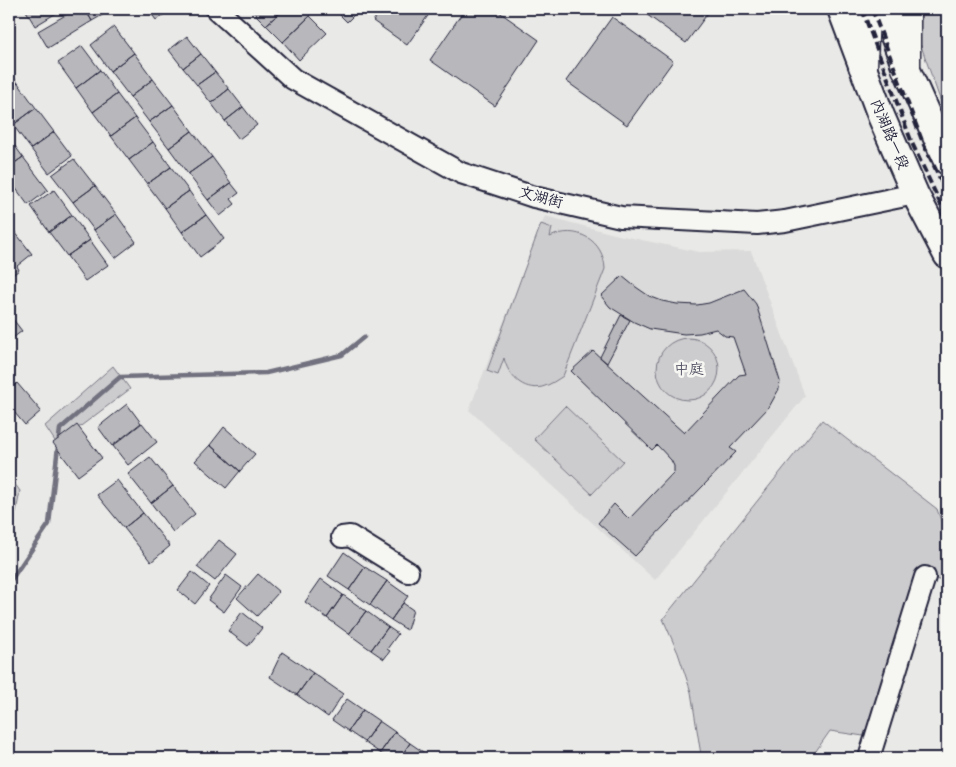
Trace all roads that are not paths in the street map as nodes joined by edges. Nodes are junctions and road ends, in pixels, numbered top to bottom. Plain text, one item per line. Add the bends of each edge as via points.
1 (216, 9) edge
2 (841, 9) edge
3 (865, 9) edge
4 (884, 9) edge
5 (906, 9) edge
6 (863, 66) junction
7 (906, 68) junction
8 (947, 161) edge
9 (915, 194) junction
10 (947, 255) edge
11 (342, 537) dead end
12 (408, 572) dead end
13 (925, 577) dead end
14 (869, 758) edge

1 - 9 street, 文湖街 via 293,79 461,173 536,197 621,217 757,224
2 - 6 main road, 內湖路一段
3 - 6 highway
4 - 7 main road
5 - 7 highway
6 - 9 main road, 內湖路一段
7 - 8 main road
9 - 10 main road, 內湖路一段
11 - 12 street via 350,536
13 - 14 street

